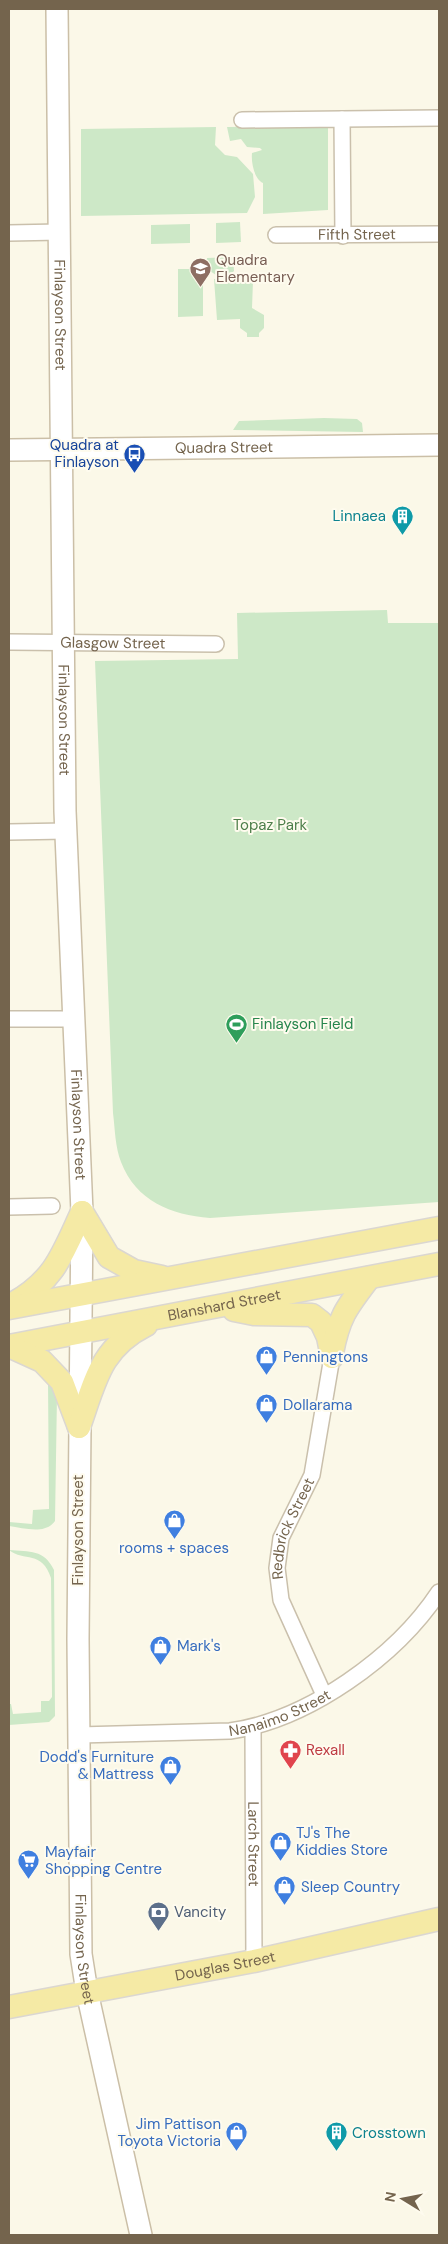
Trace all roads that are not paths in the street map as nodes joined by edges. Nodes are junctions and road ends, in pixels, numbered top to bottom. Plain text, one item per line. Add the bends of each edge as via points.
1 (57, 9) edge
2 (439, 118) edge
3 (342, 119) junction
4 (242, 120) dead end
5 (9, 232) edge
6 (60, 232) junction
7 (439, 234) edge
8 (276, 235) dead end
9 (343, 236) junction
10 (439, 445) edge
11 (61, 449) junction
12 (9, 450) edge
13 (9, 642) edge
14 (62, 642) junction
15 (216, 644) dead end
16 (66, 831) junction
17 (9, 832) edge
18 (9, 1019) edge
19 (75, 1019) junction
20 (9, 1206) edge
21 (52, 1206) dead end
22 (82, 1212) junction
23 (439, 1228) edge
24 (439, 1264) edge
25 (171, 1278) junction
26 (369, 1278) junction
27 (82, 1295) junction
28 (9, 1307) edge
29 (219, 1307) junction
30 (160, 1317) junction
31 (82, 1332) junction
32 (9, 1346) edge
33 (332, 1357) junction
34 (79, 1427) junction
35 (438, 1599) edge
36 (324, 1695) junction
37 (253, 1728) junction
38 (79, 1735) junction
39 (439, 1919) edge
40 (254, 1961) junction
41 (88, 1992) junction
42 (9, 2008) edge
43 (141, 2235) edge

1 - 6 main road, Finlayson Street
2 - 3 street
3 - 4 street
3 - 9 street
5 - 6 street
6 - 11 main road, Finlayson Street
7 - 9 street, Fifth Street
8 - 9 street, Fifth Street
10 - 11 main road, Quadra Street
11 - 12 main road, Quadra Street
11 - 14 main road, Finlayson Street
13 - 14 street, Glasgow Street
14 - 15 street, Glasgow Street
14 - 16 main road, Finlayson Street
16 - 17 street
16 - 19 main road, Finlayson Street
18 - 19 street
19 - 22 main road, Finlayson Street
20 - 21 street
22 - 25 main road via 109,1256 134,1271
22 - 27 main road, Finlayson Street
22 - 28 main road via 51,1274 32,1293
23 - 25 main road
24 - 26 main road, Blanshard Street
25 - 27 main road
26 - 29 main road, Blanshard Street
26 - 33 main road via 344,1313 336,1331
27 - 28 main road
27 - 31 main road, Finlayson Street
29 - 30 main road, Blanshard Street
29 - 33 main road via 254,1314 312,1315 321,1322
30 - 31 main road, Blanshard Street
30 - 34 main road via 134,1331 112,1350 100,1370
31 - 32 main road, Blanshard Street
31 - 34 main road, Finlayson Street
32 - 34 main road via 42,1361 62,1382
33 - 36 street, Redbrick Street via 312,1475 281,1538 277,1568 282,1600
34 - 38 main road, Finlayson Street
35 - 36 street, Nanaimo Street via 401,1638 357,1676
36 - 37 street, Nanaimo Street via 294,1712
37 - 38 street, Nanaimo Street
37 - 40 street, Larch Street
38 - 41 main road, Finlayson Street via 81,1954
39 - 40 main road, Douglas Street
40 - 41 main road, Douglas Street
41 - 42 main road, Douglas Street
41 - 43 main road, Finlayson Street

